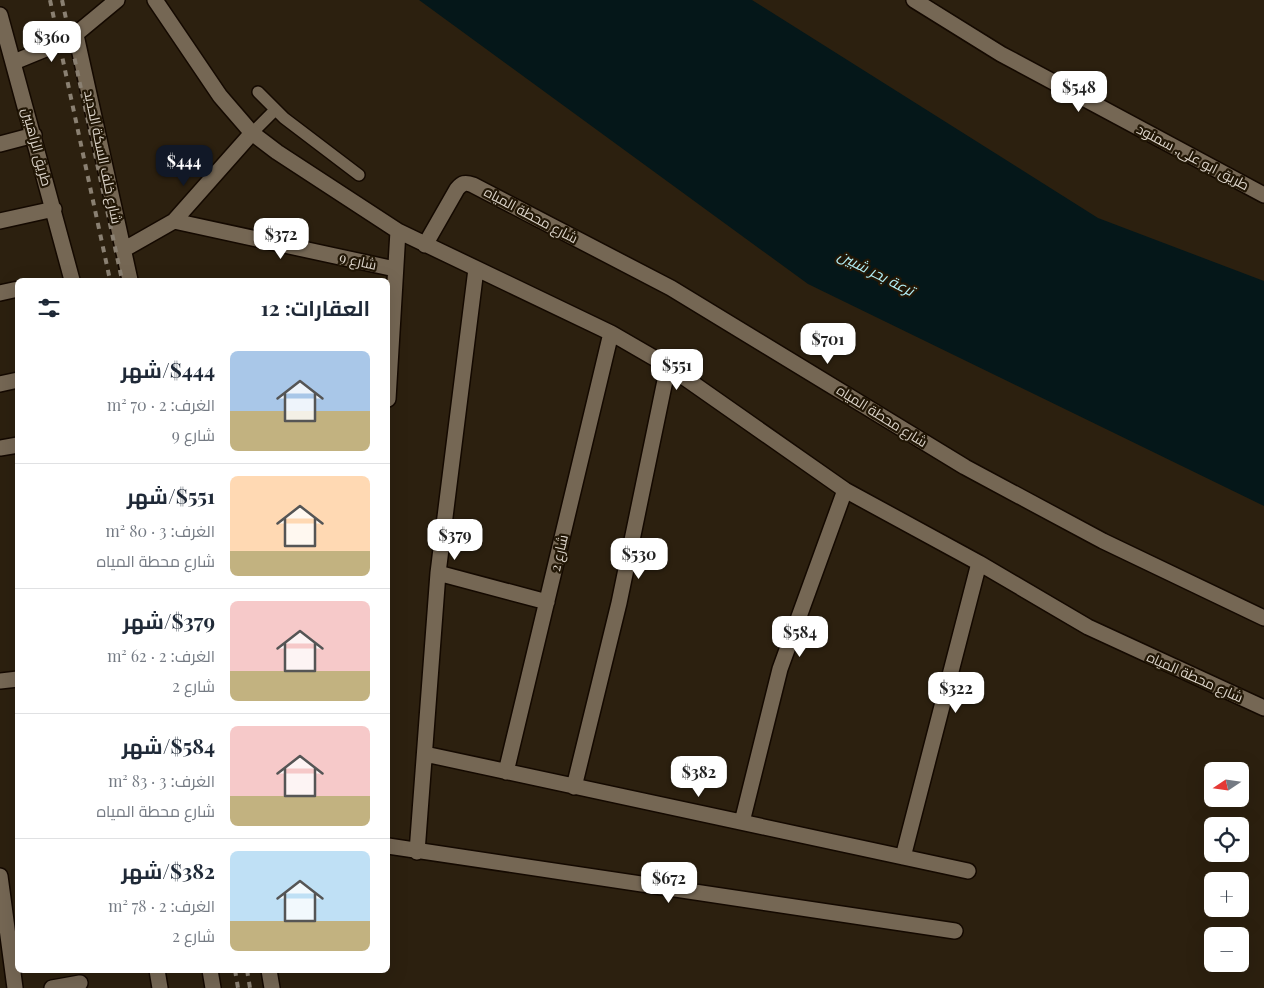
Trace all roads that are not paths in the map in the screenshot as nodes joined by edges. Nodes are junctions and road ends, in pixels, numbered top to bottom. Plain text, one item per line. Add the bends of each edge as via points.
1 (117, 0) edge
2 (154, 0) edge
3 (914, 0) edge
4 (0, 15) edge
5 (76, 35) junction
6 (4, 43) edge
7 (14, 62) junction
8 (258, 92) dead end
9 (275, 110) junction
10 (252, 133) junction
11 (34, 135) junction
12 (0, 144) edge
13 (359, 175) dead end
14 (1264, 195) edge
15 (54, 209) junction
16 (0, 220) edge
17 (174, 221) junction
18 (398, 231) junction
19 (425, 245) junction
20 (123, 250) junction
21 (395, 269) junction
22 (476, 269) junction
23 (67, 278) edge
24 (130, 278) edge
25 (15, 290) edge
26 (0, 293) edge
27 (611, 334) junction
28 (390, 341) edge
29 (668, 366) junction
30 (15, 381) edge
31 (0, 384) edge
32 (15, 446) edge
33 (0, 448) edge
34 (845, 490) junction
35 (979, 563) junction
36 (438, 573) junction
37 (547, 602) junction
38 (1264, 618) edge
39 (15, 679) edge
40 (0, 680) edge
41 (1264, 708) edge
42 (425, 754) junction
43 (506, 772) junction
44 (574, 786) junction
45 (742, 822) junction
46 (390, 846) edge
47 (417, 852) junction
48 (903, 857) junction
49 (968, 871) dead end
50 (0, 876) edge
51 (2, 898) edge
52 (955, 931) dead end
53 (158, 973) edge
54 (210, 973) edge
55 (270, 973) edge
56 (80, 983) dead end
57 (15, 988) edge
58 (52, 988) edge
59 (160, 988) edge
60 (213, 988) edge
61 (272, 988) edge

1 - 5 street
2 - 10 street, شارع محطة المياه via 220,96
3 - 14 street, طريق ابو على, سمنود via 1001,54
4 - 6 street, طريق الراهبين
5 - 7 street
5 - 20 street, شارع خلف السكة الحديد
6 - 7 street, طريق الراهبين
7 - 11 street, طريق الراهبين
8 - 9 lane
9 - 10 lane
9 - 13 lane
10 - 17 street
10 - 18 street, شارع محطة المياه
11 - 12 street
11 - 15 street, طريق الراهبين
15 - 16 street
15 - 23 street, طريق الراهبين
17 - 20 street
17 - 21 street, شارع 9
18 - 19 street, شارع محطة المياه
18 - 21 street
19 - 22 street, شارع محطة المياه
19 - 38 street, شارع محطة المياه via 456,189 461,184 473,185 671,288 966,467 1103,541
20 - 24 street, شارع خلف السكة الحديد
21 - 28 street
22 - 27 street, شارع محطة المياه
22 - 36 street
25 - 26 street
27 - 29 street, شارع محطة المياه
27 - 37 street, شارع 2
29 - 34 street, شارع محطة المياه
29 - 44 street via 619,604
30 - 31 street
32 - 33 street
34 - 35 street, شارع محطة المياه
34 - 45 street via 780,669
35 - 41 street, شارع محطة المياه via 1088,627
35 - 48 street
36 - 37 street
36 - 42 street
37 - 43 street, شارع 2
39 - 40 street
42 - 43 street
42 - 47 street
43 - 44 street
44 - 45 street
45 - 48 street
46 - 47 street
47 - 52 street
48 - 49 street
50 - 51 street
51 - 57 street
53 - 59 street
54 - 60 street
55 - 61 street
56 - 58 street

